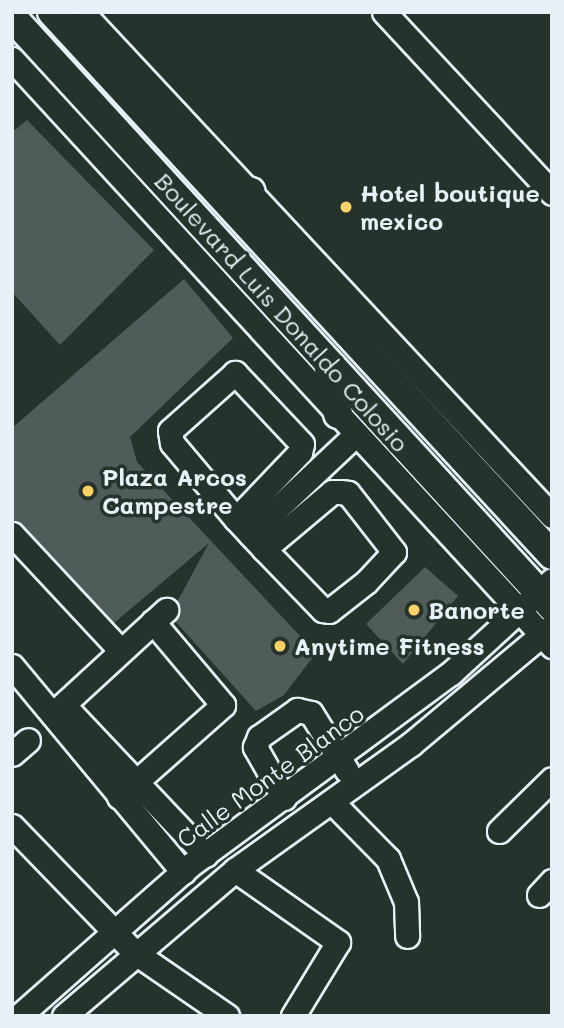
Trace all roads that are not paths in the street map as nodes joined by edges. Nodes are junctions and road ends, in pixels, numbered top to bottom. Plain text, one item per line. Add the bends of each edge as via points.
1 (52, 12) edge
2 (82, 12) edge
3 (384, 12) edge
4 (12, 18) edge
5 (12, 59) edge
6 (209, 181) junction
7 (251, 192) junction
8 (552, 193) edge
9 (328, 363) junction
10 (347, 424) junction
11 (552, 516) edge
12 (12, 534) edge
13 (250, 534) junction
14 (552, 555) edge
15 (543, 598) edge
16 (548, 635) edge
17 (121, 651) junction
18 (12, 666) edge
19 (58, 709) junction
20 (339, 758) junction
21 (552, 779) edge
22 (356, 785) junction
23 (128, 790) junction
24 (284, 798) junction
25 (332, 802) junction
26 (12, 826) edge
27 (499, 831) dead end
28 (205, 855) junction
29 (235, 870) junction
30 (183, 872) junction
31 (112, 932) junction
32 (407, 936) dead end
33 (134, 952) junction
34 (19, 1016) edge
35 (64, 1016) edge
36 (227, 1016) edge
37 (293, 1016) edge

1 - 6 main road, Boulevard Luis Donaldo Colosio
2 - 7 street
3 - 8 street
4 - 9 main road, Boulevard Luis Donaldo Colosio
5 - 10 street, Boulevard Luis Donaldo Colosio
6 - 7 main road
6 - 14 main road, Boulevard Luis Donaldo Colosio
7 - 11 street
9 - 10 main road
9 - 15 main road, Boulevard Luis Donaldo Colosio
10 - 13 street
10 - 15 street, Boulevard Luis Donaldo Colosio
12 - 17 street
13 - 13 street via 328,611 366,582 394,552 348,493 332,492
13 - 13 street via 172,443 170,430 234,373 302,444
15 - 16 street, Boulevard Luis Donaldo Colosio
15 - 20 street, Calle Monte Blanco
16 - 22 street
17 - 19 street
17 - 23 street via 159,616 223,705
18 - 19 street
19 - 23 street
20 - 22 street
20 - 24 street, Calle Monte Blanco
20 - 24 street via 304,708 259,737 257,755
21 - 27 street
22 - 25 street
23 - 28 street
23 - 30 street
24 - 28 street, Calle Monte Blanco
25 - 29 street
25 - 32 street via 388,859 406,902
26 - 31 street
28 - 30 street, Calle Monte Blanco
29 - 33 street
29 - 37 street via 338,942
30 - 31 street, Calle Monte Blanco
31 - 33 street
31 - 34 street, Calle Monte Blanco
33 - 35 street
33 - 36 street

